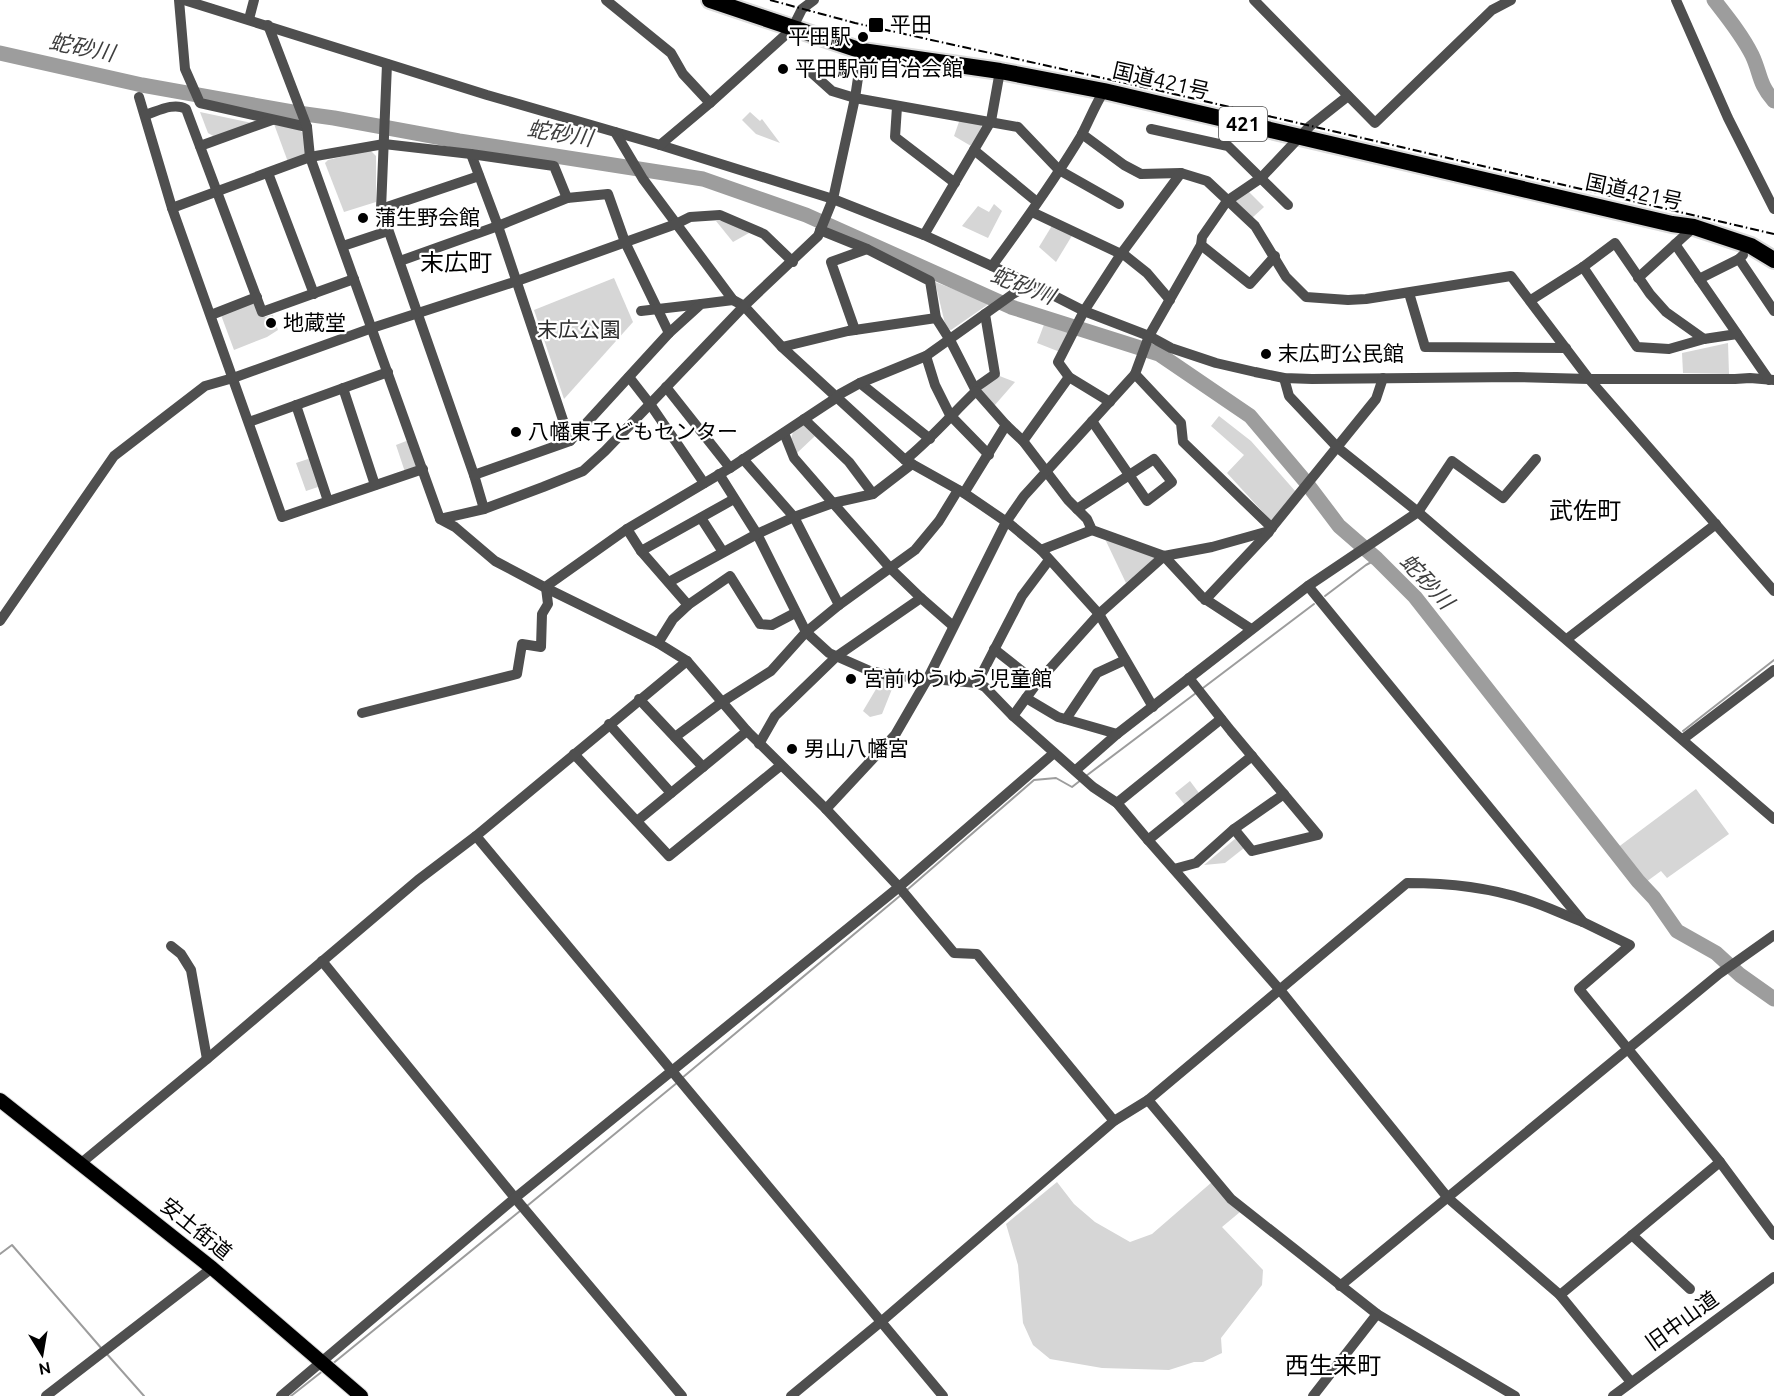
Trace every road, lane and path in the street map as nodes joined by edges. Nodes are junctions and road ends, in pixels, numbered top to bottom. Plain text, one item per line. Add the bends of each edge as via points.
1 (179, 0) edge
2 (184, 0) edge
3 (254, 0) edge
4 (606, 0) edge
5 (710, 0) edge
6 (814, 0) edge
7 (1254, 0) edge
8 (1512, 0) edge
9 (1676, 0) edge
10 (249, 19) junction
11 (268, 25) junction
12 (792, 29) junction
13 (862, 51) junction
14 (387, 64) junction
15 (803, 65) dead end
16 (1000, 71) junction
17 (1104, 91) junction
18 (1348, 96) junction
19 (139, 97) dead end
20 (855, 98) junction
21 (710, 103) junction
22 (897, 107) junction
23 (145, 115) junction
24 (272, 120) junction
25 (991, 121) junction
26 (307, 127) junction
27 (1151, 129) dead end
28 (615, 132) junction
29 (1082, 134) junction
30 (1298, 138) junction
31 (384, 144) junction
32 (660, 145) junction
33 (200, 146) junction
34 (974, 150) junction
35 (471, 154) junction
36 (310, 157) junction
37 (1059, 170) junction
38 (268, 172) junction
39 (1181, 173) junction
40 (479, 176) junction
41 (1261, 178) junction
42 (955, 183) junction
43 (217, 191) junction
44 (567, 198) junction
45 (833, 199) junction
46 (1227, 201) junction
47 (1119, 204) dead end
48 (1288, 205) dead end
49 (1035, 207) junction
50 (172, 208) junction
51 (1774, 208) edge
52 (381, 209) junction
53 (676, 224) junction
54 (498, 226) junction
55 (821, 227) junction
56 (1694, 227) junction
57 (388, 231) junction
58 (924, 235) junction
59 (625, 242) junction
60 (1675, 244) junction
61 (1201, 245) junction
62 (343, 246) junction
63 (1751, 246) junction
64 (867, 249) junction
65 (1122, 254) junction
66 (1275, 256) junction
67 (1739, 259) junction
68 (1774, 260) edge
69 (400, 261) junction
70 (793, 262) junction
71 (992, 266) junction
72 (1583, 267) junction
73 (1638, 278) junction
74 (354, 279) junction
75 (1699, 279) junction
76 (516, 281) junction
77 (1031, 284) junction
78 (1409, 293) junction
79 (314, 294) junction
80 (257, 297) junction
81 (733, 300) junction
82 (1170, 300) junction
83 (1531, 300) junction
84 (701, 304) junction
85 (744, 306) junction
86 (657, 308) junction
87 (641, 311) dead end
88 (1084, 311) junction
89 (1774, 311) edge
90 (417, 313) junction
91 (985, 314) junction
92 (211, 315) junction
93 (936, 318) junction
94 (372, 328) junction
95 (855, 330) junction
96 (669, 333) junction
97 (1737, 334) junction
98 (1149, 336) junction
99 (1704, 339) junction
100 (950, 340) junction
101 (782, 347) junction
102 (1566, 348) junction
103 (926, 356) junction
104 (388, 372) junction
105 (1135, 374) junction
106 (629, 377) junction
107 (1069, 377) junction
108 (233, 378) junction
109 (1284, 378) junction
110 (1383, 378) junction
111 (1589, 379) junction
112 (1772, 380) edge
113 (860, 383) junction
114 (666, 387) junction
115 (343, 388) junction
116 (975, 390) junction
117 (837, 398) junction
118 (1110, 402) junction
119 (650, 404) junction
120 (296, 405) junction
121 (950, 415) junction
122 (804, 419) junction
123 (1092, 421) junction
124 (249, 422) junction
125 (1006, 425) junction
126 (784, 434) junction
127 (930, 439) junction
128 (570, 441) junction
129 (1023, 441) junction
130 (1338, 448) junction
131 (989, 455) junction
132 (743, 459) junction
133 (1536, 459) dead end
134 (909, 462) junction
135 (730, 468) junction
136 (423, 469) junction
137 (1046, 471) junction
138 (719, 474) junction
139 (474, 475) junction
140 (704, 483) junction
141 (375, 485) junction
142 (961, 492) junction
143 (873, 494) junction
144 (734, 499) junction
145 (328, 501) junction
146 (832, 503) junction
147 (1077, 508) junction
148 (484, 510) junction
149 (1418, 512) junction
150 (794, 517) junction
151 (701, 518) junction
152 (441, 519) junction
153 (1005, 522) junction
154 (1716, 524) junction
155 (627, 529) junction
156 (1092, 530) junction
157 (1271, 530) junction
158 (757, 534) junction
159 (1041, 550) junction
160 (641, 551) junction
161 (723, 552) junction
162 (1164, 556) junction
163 (1049, 560) junction
164 (891, 569) junction
165 (669, 582) junction
166 (1308, 586) junction
167 (546, 588) junction
168 (1773, 589) edge
169 (921, 598) junction
170 (1205, 600) junction
171 (688, 605) junction
172 (839, 605) junction
173 (795, 613) junction
174 (1099, 614) junction
175 (0, 621) edge
176 (953, 626) junction
177 (1251, 629) junction
178 (806, 632) junction
179 (1567, 639) junction
180 (658, 643) junction
181 (994, 649) junction
182 (837, 656) junction
183 (1125, 660) junction
184 (687, 661) junction
185 (1774, 670) edge
186 (928, 678) junction
187 (1189, 678) junction
188 (977, 683) junction
189 (1037, 683) junction
190 (1026, 698) junction
191 (639, 699) junction
192 (722, 702) junction
193 (1153, 708) junction
194 (362, 713) dead end
195 (1013, 716) junction
196 (1066, 719) junction
197 (1221, 719) junction
198 (609, 724) junction
199 (747, 731) junction
200 (1117, 734) junction
201 (675, 737) junction
202 (1683, 739) junction
203 (759, 744) junction
204 (1054, 753) junction
205 (574, 754) junction
206 (1251, 756) junction
207 (780, 766) junction
208 (703, 767) junction
209 (1076, 770) junction
210 (671, 793) junction
211 (1284, 794) junction
212 (1117, 803) junction
213 (826, 809) junction
214 (1774, 819) edge
215 (637, 821) junction
216 (1234, 829) junction
217 (476, 836) junction
218 (1148, 840) junction
219 (1174, 869) junction
220 (899, 886) junction
221 (1583, 922) junction
222 (1774, 935) edge
223 (171, 946) dead end
224 (322, 962) junction
225 (1280, 990) junction
226 (1628, 1049) junction
227 (207, 1059) junction
228 (673, 1071) junction
229 (0, 1100) edge
230 (1148, 1100) junction
231 (1114, 1121) junction
232 (1720, 1162) junction
233 (80, 1164) junction
234 (515, 1198) junction
235 (1448, 1198) junction
236 (1632, 1235) junction
237 (1774, 1235) edge
238 (212, 1268) junction
239 (1774, 1277) edge
240 (1340, 1286) junction
241 (1690, 1289) dead end
242 (1560, 1294) junction
243 (1377, 1314) junction
244 (882, 1321) junction
245 (321, 1363) junction
246 (1632, 1382) junction
247 (46, 1396) edge
248 (281, 1396) edge
249 (361, 1396) edge
250 (682, 1396) edge
251 (791, 1396) edge
252 (943, 1396) edge
253 (1313, 1396) edge
254 (1515, 1396) edge
255 (1613, 1396) edge

1 - 24 street via 185,69 200,103
2 - 10 street
3 - 10 street
4 - 21 street via 671,53 683,74
5 - 12 highway, 国道421号 / 421
6 - 12 street via 802,9
7 - 18 street
8 - 18 street via 1492,10 1375,123
9 - 51 street via 1728,118
10 - 11 street
11 - 14 street
11 - 26 street
12 - 13 highway, 国道421号 / 421
12 - 21 street
13 - 16 highway, 国道421号 / 421
13 - 20 street
14 - 28 street
14 - 31 street
15 - 20 street via 832,91
16 - 17 highway, 国道421号 / 421
16 - 25 street
17 - 29 street
17 - 30 highway, 国道421号 / 421
18 - 30 street
19 - 23 street
20 - 22 street
20 - 45 street
21 - 32 street
22 - 25 street
22 - 42 street via 895,137
23 - 33 street via 173,106 186,109
23 - 50 street
24 - 26 street
24 - 33 street
25 - 34 street
25 - 37 street via 1018,127
26 - 36 street
27 - 41 street via 1228,146
28 - 32 street
28 - 53 street
29 - 37 street
29 - 39 street via 1141,174
30 - 41 street
30 - 56 highway, 国道421号 / 421
31 - 35 street
31 - 36 street
31 - 52 street
32 - 45 street
33 - 43 street
34 - 42 street
34 - 49 street
35 - 40 street
35 - 44 street via 554,166
36 - 38 street
36 - 62 street
37 - 47 street
37 - 49 street
38 - 43 street
38 - 79 street
39 - 46 street via 1207,181
39 - 65 street
40 - 52 street
40 - 54 street
41 - 46 street
41 - 48 street
42 - 58 street
43 - 50 street
43 - 80 street
44 - 54 street
44 - 59 street via 608,194
45 - 55 street
45 - 58 street
46 - 61 street via 1202,237
46 - 66 street via 1255,226
49 - 65 street
49 - 71 street
50 - 92 street
52 - 57 street
53 - 59 street
53 - 70 street via 690,217 720,215 764,234
53 - 81 street
54 - 69 street
54 - 76 street
55 - 64 street
55 - 70 street via 818,236
56 - 60 street
56 - 63 highway, 国道421号 / 421
57 - 62 street
57 - 69 street
58 - 71 street
59 - 76 street
59 - 86 street
60 - 73 street
60 - 75 street
61 - 66 street via 1250,284
61 - 82 street
62 - 74 street
63 - 67 street
63 - 68 highway, 国道421号 / 421
64 - 93 street via 930,281
64 - 95 street via 831,262
65 - 82 street via 1147,273
65 - 88 street
66 - 78 street via 1286,277 1306,297 1348,300
67 - 75 street
67 - 89 street
69 - 90 street
70 - 85 street
71 - 77 street
72 - 73 street via 1615,243
72 - 83 street
72 - 99 street via 1637,347 1669,349
73 - 99 street via 1666,312
74 - 79 street
74 - 94 street
75 - 97 street
76 - 90 street
76 - 128 street
77 - 88 street
77 - 91 street
78 - 83 street via 1511,276
78 - 102 street via 1425,347
79 - 80 street via 262,312
80 - 92 street
81 - 84 street
81 - 85 street
82 - 98 street
83 - 102 street
84 - 86 street
84 - 96 street
85 - 101 street
85 - 114 street
86 - 87 street
86 - 96 street
88 - 98 street
88 - 107 street via 1058,362
90 - 94 street
90 - 139 street
91 - 100 street
91 - 116 street via 995,374
92 - 108 street
93 - 95 street
93 - 100 street
94 - 104 street
94 - 108 street
95 - 101 street
96 - 106 street
97 - 99 street
97 - 112 street
98 - 105 street
98 - 109 street via 1216,363
100 - 103 street
100 - 116 street
101 - 117 street
102 - 111 street
103 - 113 street
103 - 121 street
104 - 115 street
104 - 136 street
105 - 118 street
105 - 157 street via 1181,423 1183,442
106 - 119 street
106 - 128 street
107 - 118 street
107 - 129 street
108 - 124 street
108 - 175 street via 205,386 114,456
109 - 110 street
109 - 130 street via 1289,396
110 - 111 street
110 - 130 street via 1376,399
111 - 112 street
111 - 154 street
113 - 117 street
113 - 127 street
114 - 119 street
114 - 135 street
115 - 120 street
115 - 141 street
116 - 121 street
116 - 125 street
117 - 122 street
117 - 134 street
118 - 123 street
119 - 140 street
119 - 148 street via 583,471
120 - 124 street
120 - 145 street
121 - 127 street
121 - 131 street
122 - 126 street
122 - 143 street via 849,462
123 - 137 street
123 - 147 street via 1129,476
124 - 145 street via 282,517
125 - 129 street
125 - 131 street
126 - 132 street
126 - 146 street via 794,459
127 - 134 street
128 - 139 street
129 - 137 street
130 - 149 street
130 - 157 street
131 - 142 street
132 - 135 street
132 - 150 street
133 - 149 street via 1503,498 1452,461
134 - 142 street
134 - 143 street
135 - 138 street
136 - 141 street
136 - 152 street
137 - 147 street
137 - 153 street
138 - 140 street
138 - 144 street
139 - 148 street
140 - 155 street
141 - 145 street
142 - 153 street
142 - 164 street via 915,550
143 - 146 street
144 - 151 street
144 - 158 street
146 - 150 street
146 - 164 street
147 - 156 street
148 - 152 street
149 - 166 street
149 - 179 street
150 - 158 street
150 - 172 street
151 - 160 street
151 - 161 street
152 - 167 street via 495,561
153 - 159 street
153 - 176 street
154 - 168 street
154 - 179 street
155 - 160 street
155 - 167 street
156 - 159 street
156 - 162 street
157 - 162 street
157 - 170 street
158 - 161 street
158 - 173 street
159 - 163 street
160 - 165 street
161 - 165 street
162 - 170 street
162 - 174 street
163 - 174 street
163 - 181 street via 1022,596
164 - 169 street
164 - 172 street
165 - 171 street
166 - 177 street
166 - 221 street
167 - 180 street
167 - 194 street via 548,604 542,614 541,647 522,644 517,674
169 - 176 street
169 - 182 street
170 - 177 street
171 - 173 street via 730,576 760,624 772,625
171 - 180 street
172 - 178 street
173 - 178 street
174 - 183 street
174 - 189 street
176 - 186 street
177 - 187 street
178 - 182 street
178 - 192 street via 771,670
179 - 202 street
180 - 184 street
181 - 188 street
181 - 189 street
182 - 186 street via 870,671
182 - 203 street via 775,716
183 - 193 street
183 - 196 street via 1097,673
184 - 191 street
184 - 192 street
185 - 202 street
186 - 188 street
186 - 213 street via 894,735
187 - 193 street
187 - 197 street
188 - 195 street
189 - 190 street
190 - 195 street
190 - 196 street
191 - 198 street
191 - 201 street
192 - 199 street
192 - 201 street
193 - 200 street
195 - 204 street
196 - 200 street
197 - 206 street
197 - 212 street
198 - 205 street
198 - 210 street
199 - 203 street
199 - 208 street
200 - 209 street
201 - 208 street
202 - 214 street
203 - 207 street
204 - 209 street
204 - 220 street
205 - 215 street
205 - 217 street
206 - 211 street
206 - 218 street
207 - 213 street
207 - 215 street via 669,856
208 - 210 street
209 - 212 street
210 - 215 street
211 - 216 street
211 - 216 street via 1318,835 1252,851
212 - 218 street
213 - 220 street
216 - 219 street via 1196,863
217 - 224 street
217 - 228 street
218 - 219 street
219 - 225 street
220 - 228 street
220 - 231 street via 954,953 977,954
221 - 225 street via 1526,900 1480,888 1407,883
221 - 226 street via 1630,945 1579,989
222 - 226 street
223 - 227 street via 191,970
224 - 227 street
224 - 234 street
225 - 230 street
225 - 235 street
226 - 232 street
226 - 235 street
227 - 233 street
228 - 234 street
228 - 244 street
229 - 233 main road, 安土街道
230 - 231 street
230 - 240 street via 1231,1199
231 - 244 street
232 - 236 street
232 - 237 street
233 - 238 main road, 安土街道
234 - 245 street
234 - 250 street
235 - 240 street
235 - 242 street
236 - 241 street
236 - 242 street
238 - 245 main road, 安土街道
238 - 247 street
239 - 246 street, 旧中山道
240 - 243 street
242 - 246 street
243 - 253 street
243 - 254 street
244 - 251 street
244 - 252 street
245 - 248 street
245 - 249 main road, 安土街道
246 - 255 street, 旧中山道

